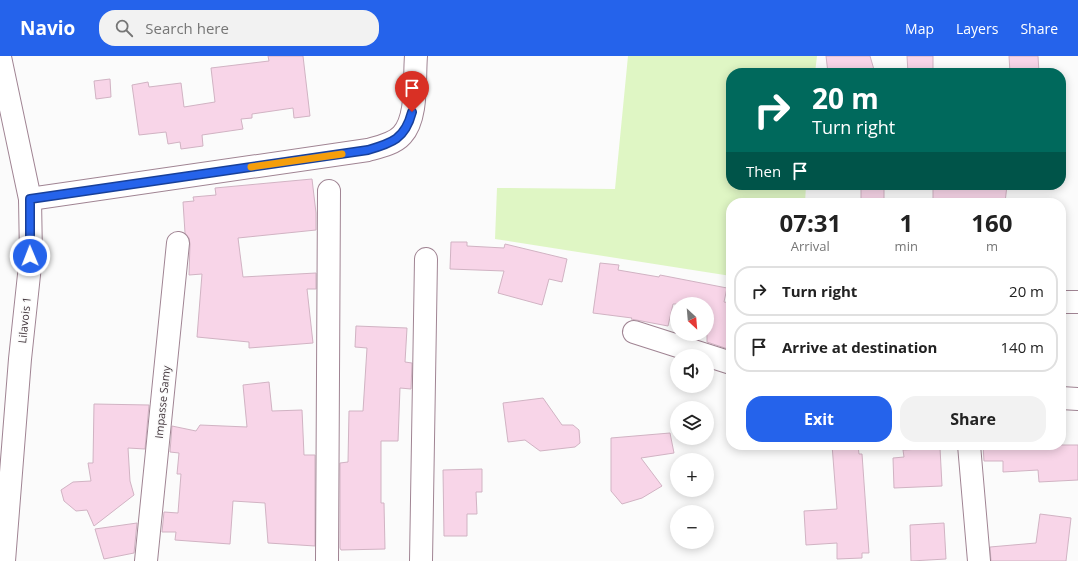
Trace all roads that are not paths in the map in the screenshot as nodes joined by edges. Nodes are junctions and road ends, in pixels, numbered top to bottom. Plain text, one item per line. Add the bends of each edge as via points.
1 (416, 56) edge
2 (0, 57) edge
3 (329, 191) dead end
4 (30, 199) junction
5 (178, 243) dead end
6 (426, 259) dead end
7 (1066, 302) edge
8 (1078, 302) edge
9 (634, 332) dead end
10 (726, 361) edge
11 (1066, 398) edge
12 (1078, 399) edge
13 (969, 450) edge
14 (4, 561) edge
15 (146, 561) edge
16 (327, 561) edge
17 (421, 561) edge
18 (978, 561) edge

1 - 4 street via 409,124 401,136 388,143 368,150
2 - 4 street, Lilavois 1
3 - 16 street
4 - 14 street, Lilavois 1 via 30,256
5 - 15 street, Impasse Samy
6 - 17 street
7 - 8 street
9 - 10 street
11 - 12 street
13 - 18 street

